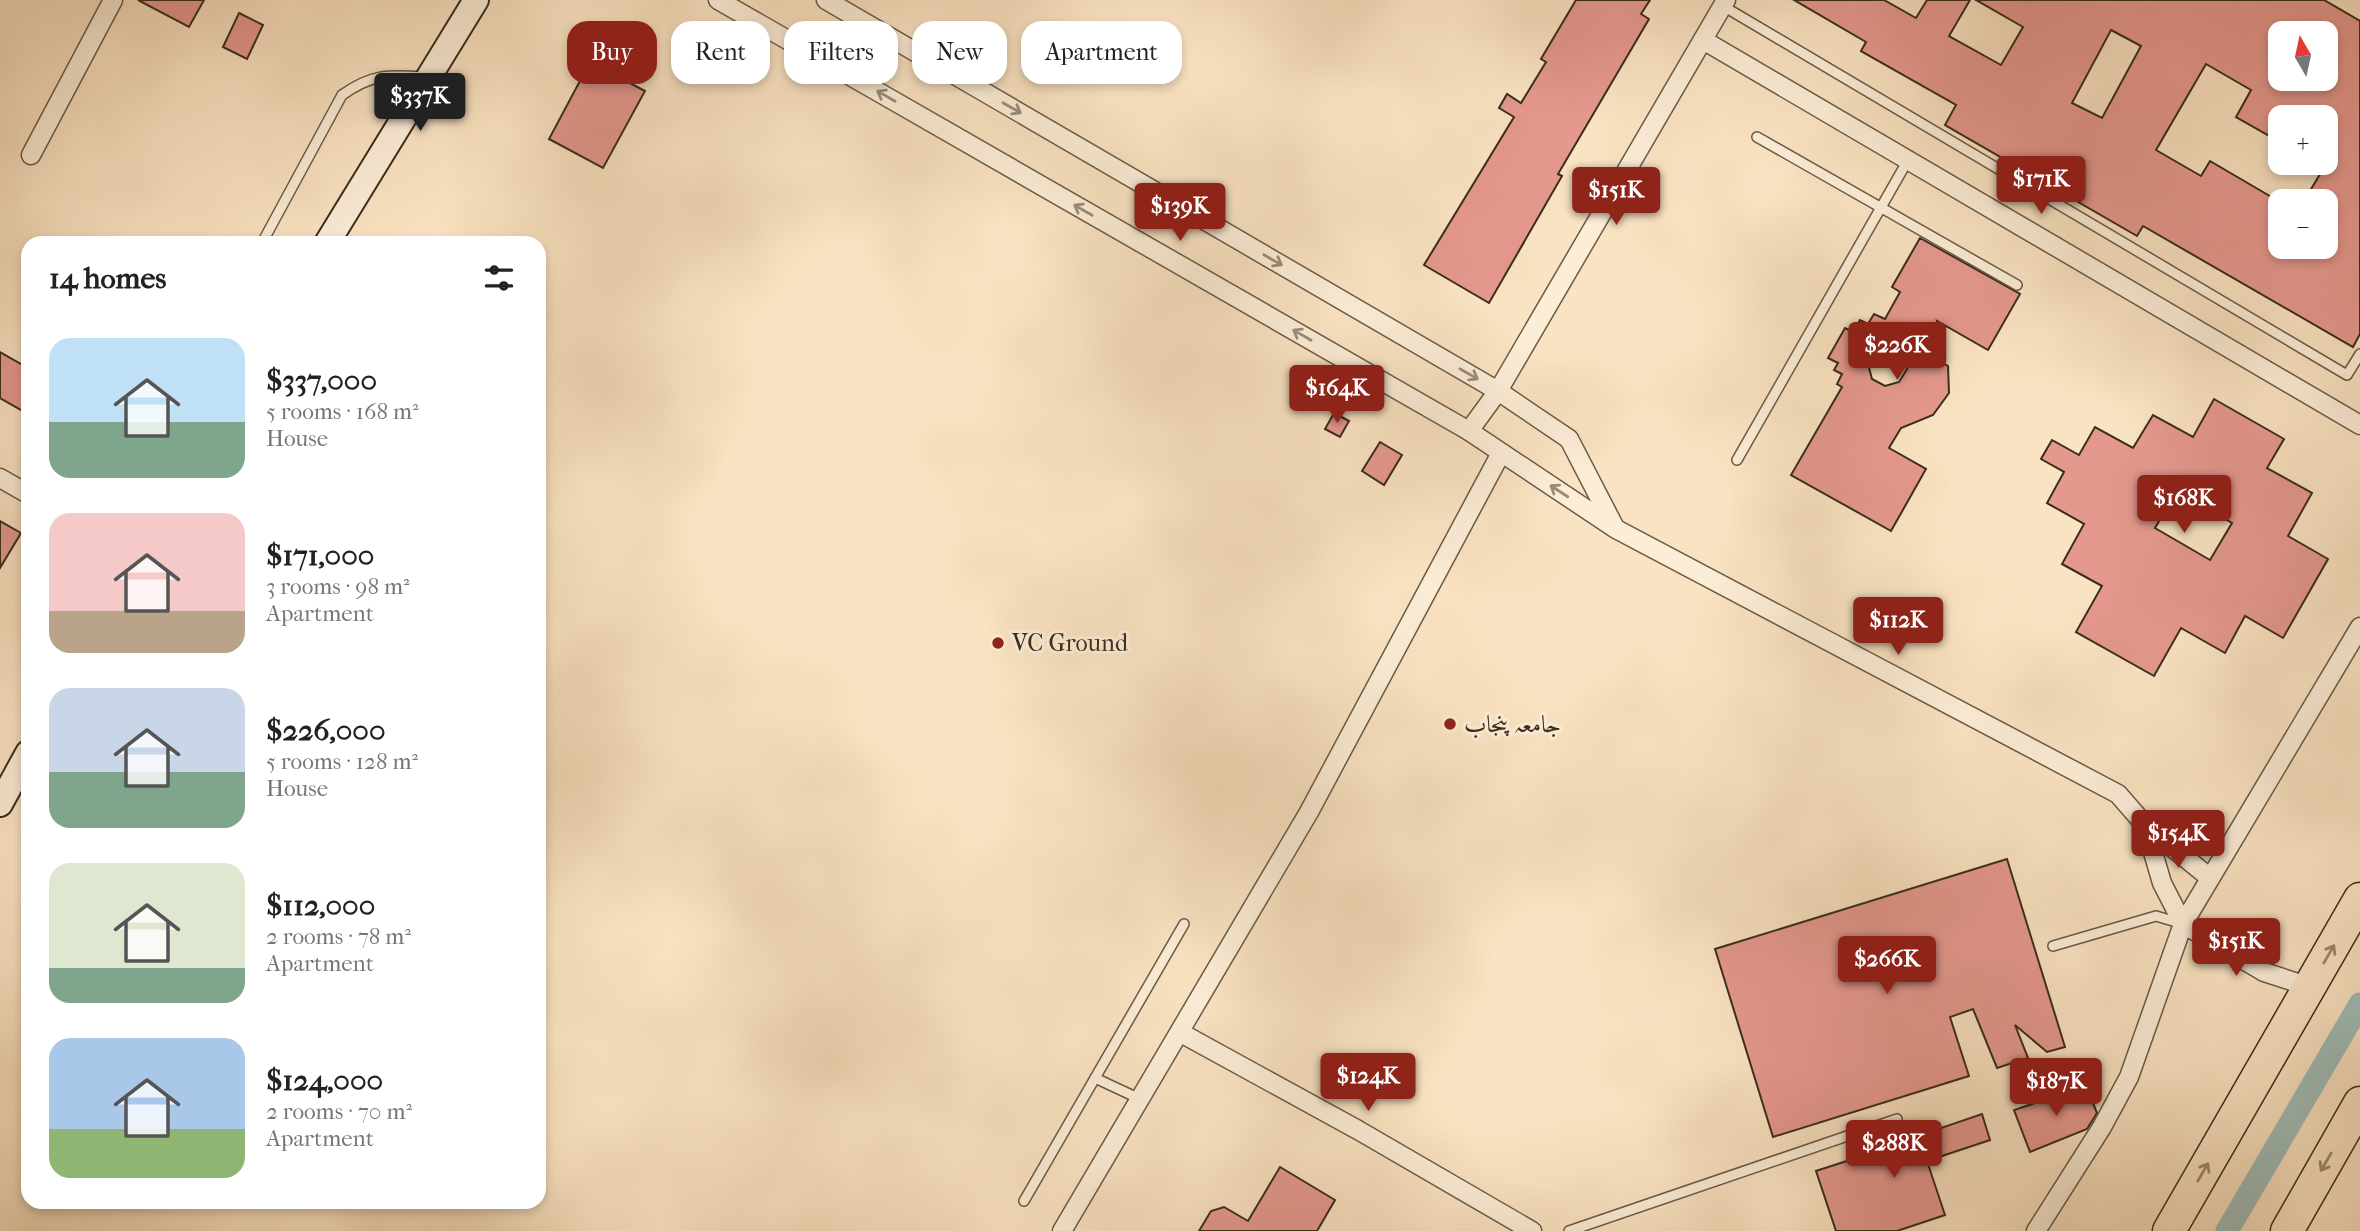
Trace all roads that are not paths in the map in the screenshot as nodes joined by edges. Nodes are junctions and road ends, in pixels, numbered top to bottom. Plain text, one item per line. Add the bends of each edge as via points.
1 (113, 0) edge
2 (476, 0) edge
3 (718, 0) edge
4 (826, 0) edge
5 (1724, 3) edge
6 (1703, 40) junction
7 (427, 78) junction
8 (1758, 138) dead end
9 (31, 155) dead end
10 (1908, 160) junction
11 (1884, 207) junction
12 (266, 236) edge
13 (331, 236) edge
14 (2017, 285) dead end
15 (2360, 354) edge
16 (1498, 391) junction
17 (2360, 425) edge
18 (1469, 431) junction
19 (1501, 453) junction
20 (1737, 460) dead end
21 (0, 478) edge
22 (21, 490) edge
23 (1616, 529) junction
24 (2360, 627) edge
25 (21, 766) edge
26 (0, 804) edge
27 (2146, 825) junction
28 (2210, 878) junction
29 (2360, 899) edge
30 (1184, 924) dead end
31 (2183, 925) junction
32 (2053, 946) dead end
33 (2309, 987) junction
34 (1181, 1033) junction
35 (1094, 1078) junction
36 (1141, 1100) junction
37 (2360, 1103) edge
38 (1897, 1119) dead end
39 (1024, 1200) dead end
40 (1062, 1231) edge
41 (1532, 1231) edge
42 (1569, 1231) edge
43 (2036, 1231) edge
44 (2169, 1231) edge
45 (2287, 1231) edge

1 - 9 street
2 - 7 street
18 -> 3 street
4 -> 16 street
5 - 6 street
5 - 15 lane via 2347,375
6 - 10 street
6 - 16 street
7 - 12 lane via 382,75 361,81 342,95
7 - 13 street
8 - 11 lane
10 - 11 lane
10 - 17 street
11 - 14 lane
11 - 20 lane
16 - 18 street
16 - 23 street via 1569,439
18 - 19 street
23 -> 19 street
19 - 34 street via 1309,812
21 - 22 street
23 - 27 street via 2118,794
24 - 28 street
25 - 26 street
27 - 28 street
27 - 31 street via 2162,883
28 - 31 street
33 -> 29 highway
30 - 35 lane
31 - 32 lane via 2156,916
31 - 33 street via 2264,972
31 - 43 street via 2129,1077
44 -> 33 highway
34 - 36 street
34 - 41 street
35 - 36 lane
35 - 39 lane
36 - 40 street
37 -> 45 highway
38 - 42 lane

